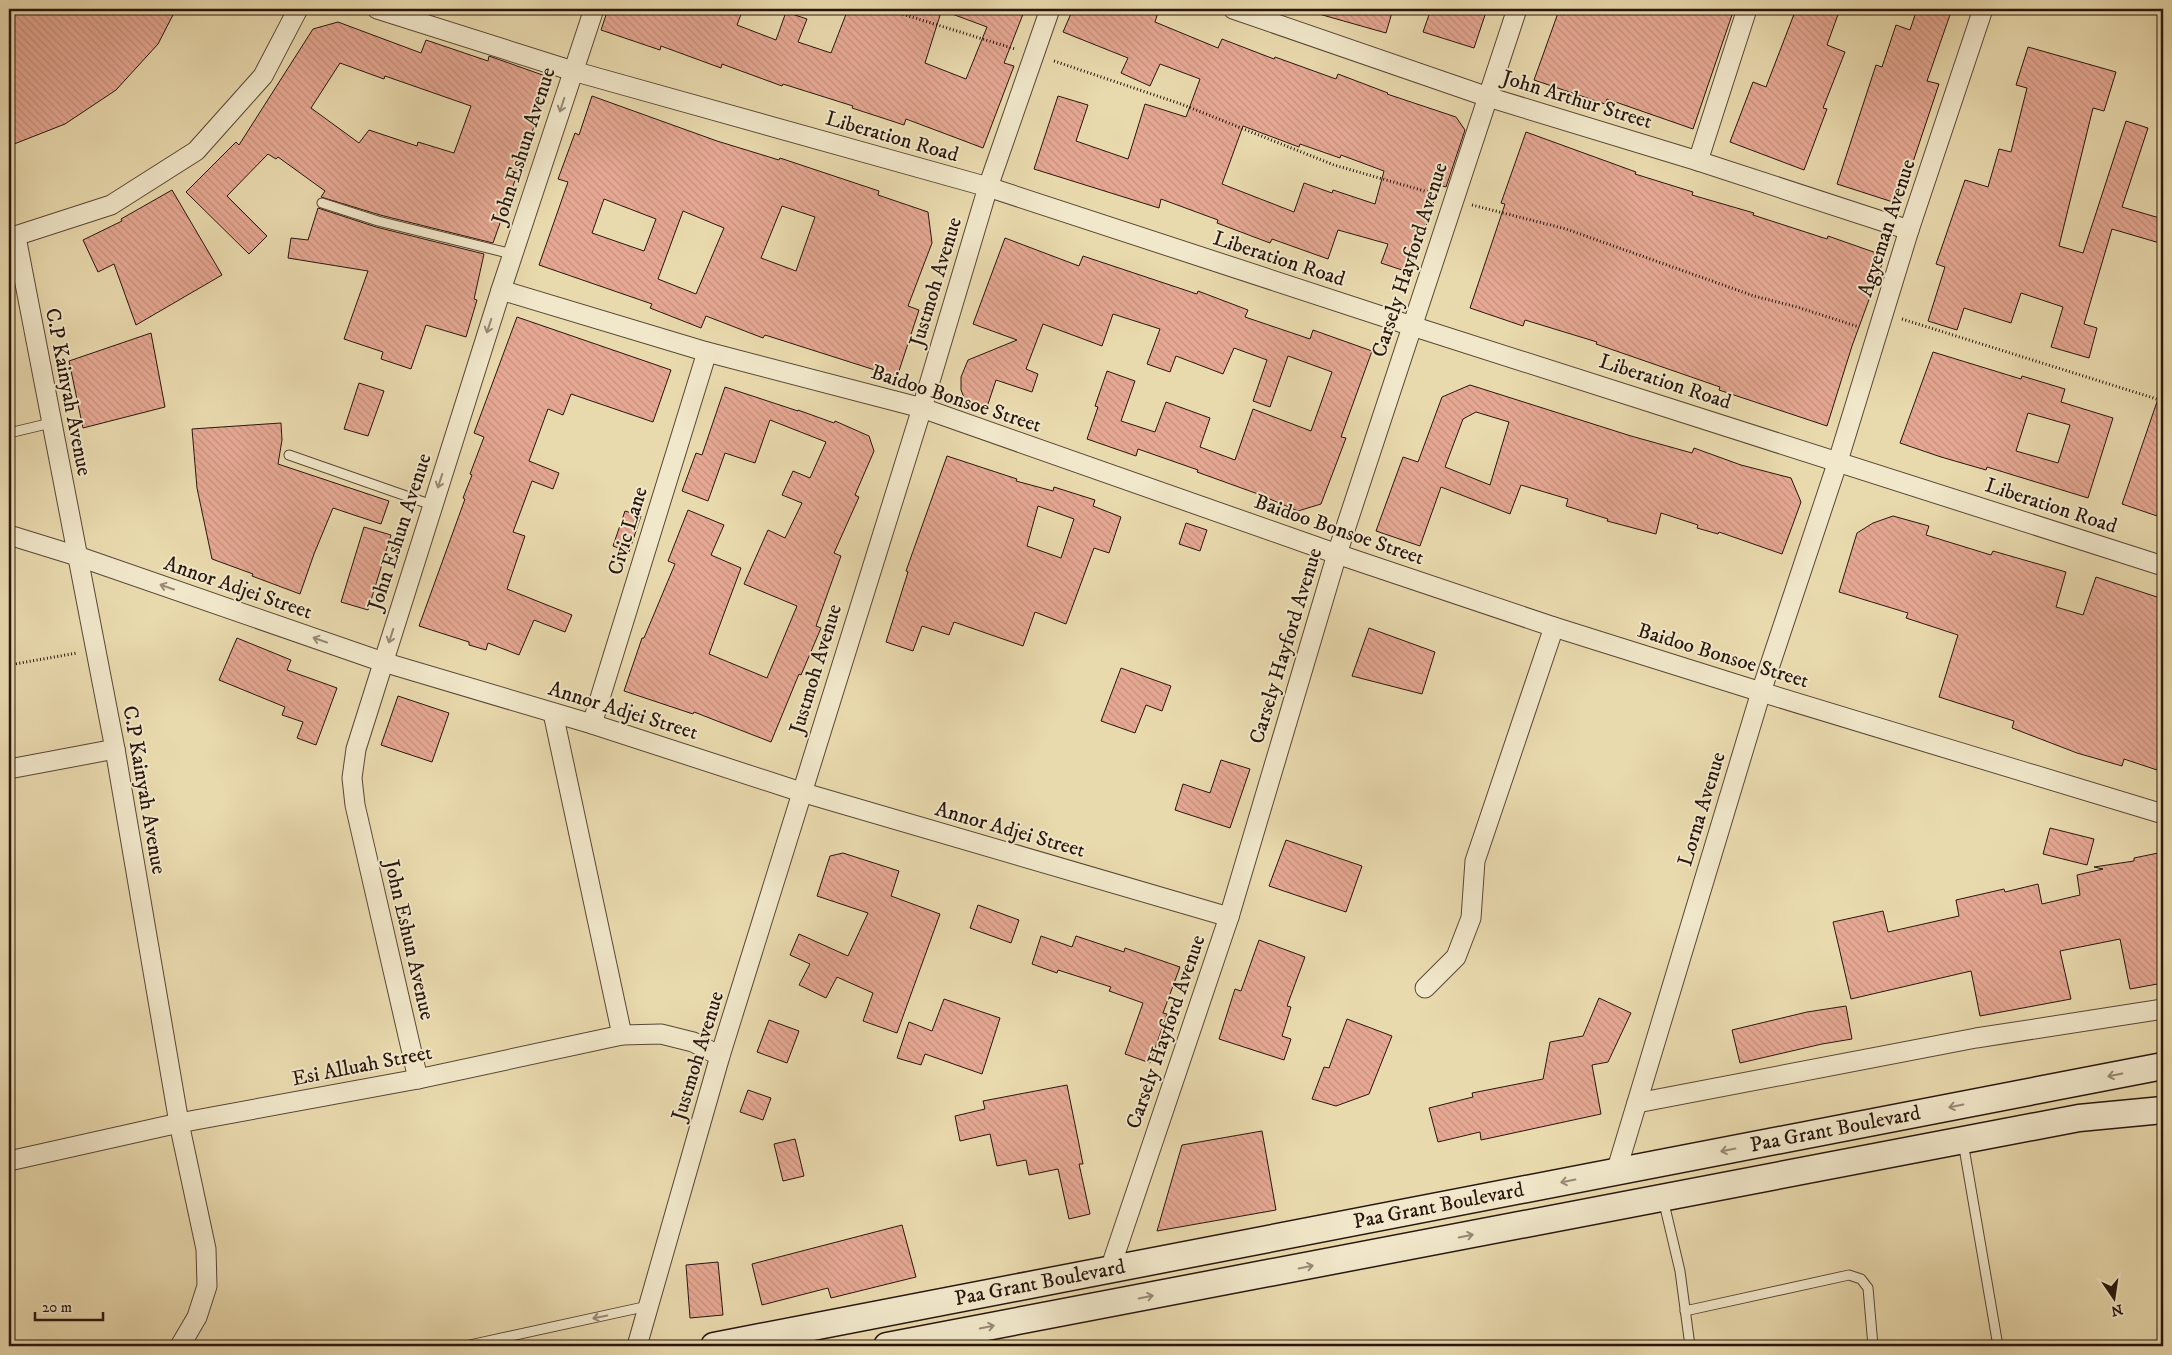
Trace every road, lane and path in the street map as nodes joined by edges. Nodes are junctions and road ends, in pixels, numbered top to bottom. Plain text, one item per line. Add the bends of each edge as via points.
1 (298, 9) edge
2 (377, 9) edge
3 (594, 9) edge
4 (886, 9) edge
5 (1050, 9) edge
6 (1233, 9) edge
7 (1517, 9) edge
8 (1747, 9) edge
9 (1983, 9) edge
10 (419, 15) edge
11 (1287, 17) edge
12 (1034, 54) junction
13 (573, 72) junction
14 (1488, 96) junction
15 (1698, 161) junction
16 (988, 187) junction
17 (1453, 199) junction
18 (322, 203) dead end
19 (1909, 230) junction
20 (12, 237) edge
21 (512, 254) junction
22 (500, 290) junction
23 (1884, 313) junction
24 (1412, 326) junction
25 (706, 352) junction
26 (2163, 401) edge
27 (922, 408) junction
28 (51, 423) junction
29 (9, 434) edge
30 (289, 455) dead end
31 (1838, 461) junction
32 (432, 506) junction
33 (9, 535) edge
34 (1337, 554) junction
35 (77, 556) junction
36 (2163, 566) edge
37 (1554, 627) junction
38 (95, 650) junction
39 (383, 662) junction
40 (9, 665) edge
41 (1761, 692) junction
42 (553, 713) junction
43 (592, 724) junction
44 (115, 749) junction
45 (9, 769) edge
46 (801, 792) junction
47 (2163, 814) edge
48 (1229, 917) junction
49 (1424, 988) dead end
50 (2163, 1010) edge
51 (622, 1035) junction
52 (720, 1056) junction
53 (2163, 1066) edge
54 (418, 1078) junction
55 (2072, 1083) junction
56 (1637, 1103) junction
57 (2163, 1110) edge
58 (2079, 1118) junction
59 (179, 1123) junction
60 (1963, 1142) junction
61 (9, 1161) edge
62 (1616, 1172) junction
63 (1662, 1199) junction
64 (1384, 1216) junction
65 (1391, 1251) junction
66 (1110, 1269) junction
67 (648, 1306) junction
68 (1684, 1311) junction
69 (180, 1346) edge
70 (465, 1346) edge
71 (637, 1346) edge
72 (714, 1346) edge
73 (887, 1346) edge
74 (1690, 1346) edge
75 (1873, 1346) edge
76 (1998, 1346) edge

1 - 20 street via 264,76 196,150 111,206
2 - 10 street, Liberation Road
3 - 13 street, John Eshun Avenue
4 - 12 path
5 - 12 street, Justmoh Avenue
6 - 11 street, John Arthur Street
7 - 14 street, Carsely Hayford Avenue
8 - 15 street
9 - 19 street, Agyeman Avenue
10 - 13 street, Liberation Road
11 - 14 street, John Arthur Street
12 - 16 street, Justmoh Avenue
12 - 17 path via 1181,104 1334,165
13 - 16 street, Liberation Road
13 -> 21 street, John Eshun Avenue
14 - 15 street, John Arthur Street
14 - 17 street, Carsely Hayford Avenue
15 - 19 street, John Arthur Street
16 - 24 street, Liberation Road
16 - 27 street, Justmoh Avenue
17 - 23 path via 1566,229 1754,296 1862,328
17 - 24 street, Carsely Hayford Avenue
18 - 21 lane via 378,221
19 - 23 street, Agyeman Avenue
20 - 28 street, C.P Kainyah Avenue
21 - 22 street, John Eshun Avenue
22 - 25 street, Baidoo Bonsoe Street
22 -> 32 street, John Eshun Avenue
23 - 26 path
23 - 31 street, Agyeman Avenue
24 - 31 street, Liberation Road
24 - 34 street, Carsely Hayford Avenue
25 - 27 street, Baidoo Bonsoe Street
25 - 43 street, Civic Lane
27 - 34 street, Baidoo Bonsoe Street
27 - 46 street, Justmoh Avenue
28 - 29 lane
28 - 35 street, C.P Kainyah Avenue
30 - 32 lane
31 - 36 street, Liberation Road
31 - 41 street, Lorna Avenue
32 -> 39 street, John Eshun Avenue
33 - 35 street, Annor Adjei Street
34 - 37 street, Baidoo Bonsoe Street
34 - 48 street, Carsely Hayford Avenue
35 - 38 street, C.P Kainyah Avenue
39 -> 35 street, Annor Adjei Street
37 - 41 street, Baidoo Bonsoe Street
37 - 49 street via 1475,861 1471,918 1456,957
38 - 40 path
38 - 44 street, C.P Kainyah Avenue
39 - 42 street, Annor Adjei Street
39 - 54 street, John Eshun Avenue via 356,749 352,778 355,805
41 - 47 street, Baidoo Bonsoe Street
41 - 56 street, Lorna Avenue
42 - 43 street, Annor Adjei Street
42 - 51 street
43 - 46 street, Annor Adjei Street
44 - 45 street
44 - 59 street, C.P Kainyah Avenue
46 - 48 street, Annor Adjei Street
46 - 52 street, Justmoh Avenue
48 - 66 street, Carsely Hayford Avenue
50 - 56 street via 1976,1038
51 - 52 street, Esi Alluah Street via 661,1034 693,1042
51 - 54 street, Esi Alluah Street
52 - 67 street, Justmoh Avenue
53 -> 55 main road, Paa Grant Boulevard
54 - 59 street, Esi Alluah Street
55 - 58 main road
55 -> 62 main road, Paa Grant Boulevard
56 - 62 street, Lorna Avenue
57 - 58 main road, Paa Grant Boulevard
58 - 60 main road, Paa Grant Boulevard
59 - 61 street, Esi Alluah Street
59 - 69 street, C.P Kainyah Avenue via 206,1249 207,1286 197,1317
60 - 63 main road, Paa Grant Boulevard
60 - 76 lane
62 -> 64 main road, Paa Grant Boulevard
65 -> 63 main road, Paa Grant Boulevard
63 - 68 lane via 1680,1271
64 - 65 main road
64 - 66 main road, Paa Grant Boulevard
73 -> 65 main road, Paa Grant Boulevard
66 - 72 main road, Paa Grant Boulevard
67 -> 70 lane
67 - 71 street, Justmoh Avenue
68 - 74 lane
68 - 75 lane via 1849,1275 1861,1279 1868,1288

